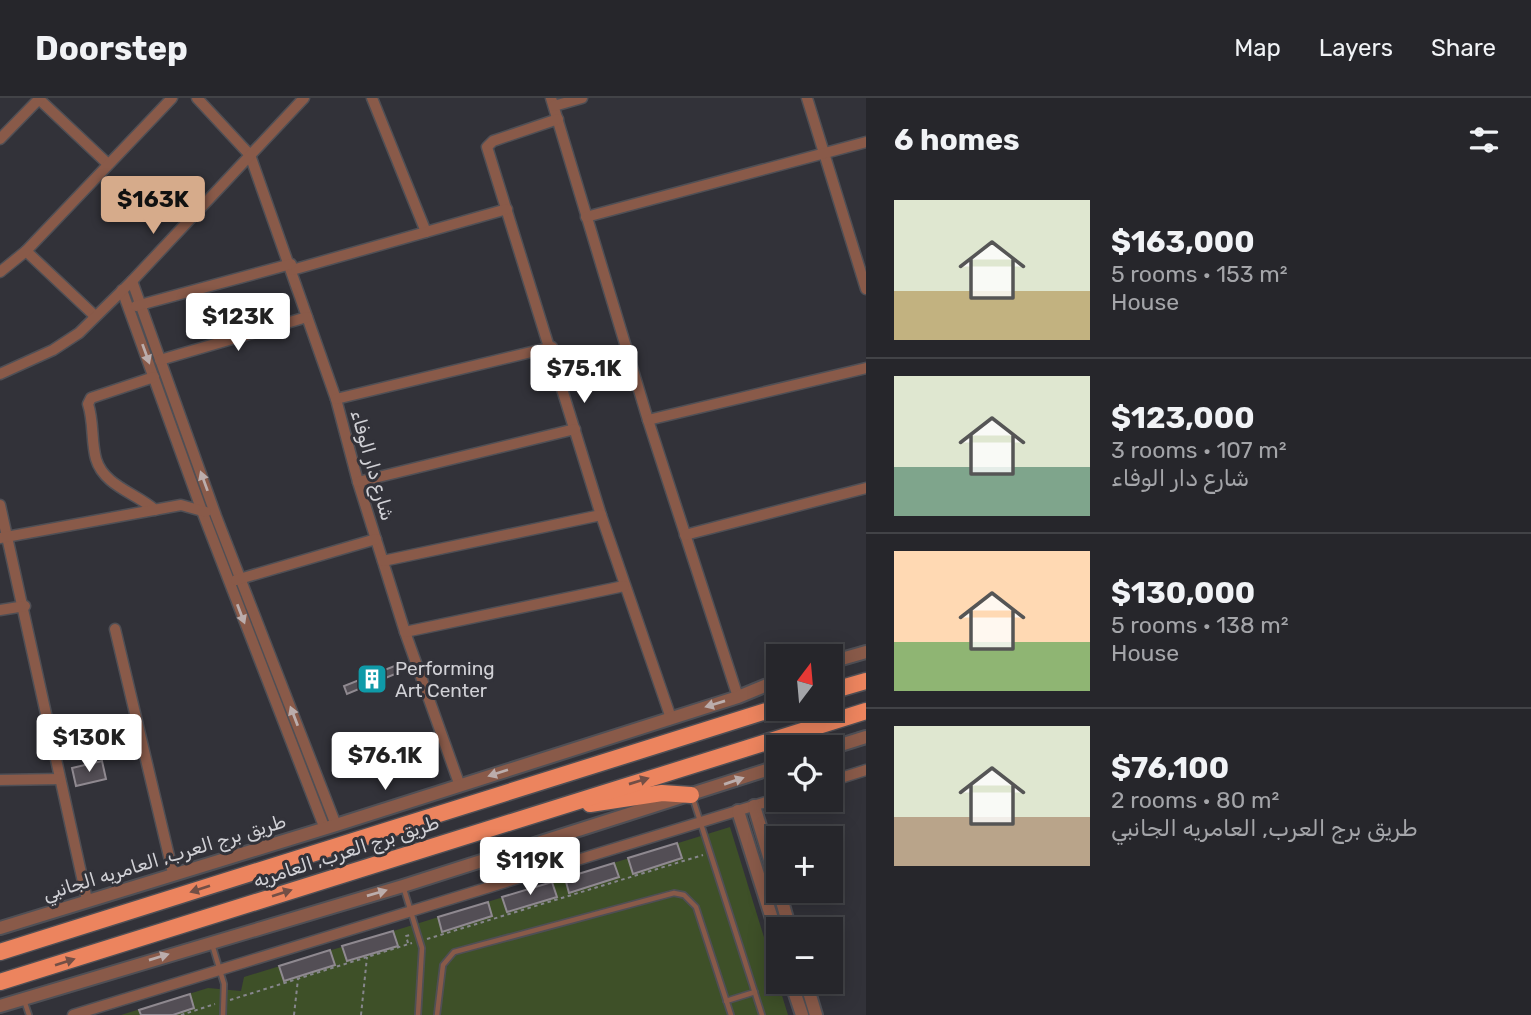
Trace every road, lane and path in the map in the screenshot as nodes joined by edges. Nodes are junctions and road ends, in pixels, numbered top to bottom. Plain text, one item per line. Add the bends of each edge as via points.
1 (172, 98) edge
2 (197, 98) edge
3 (304, 98) edge
4 (372, 98) edge
5 (582, 98) edge
6 (807, 98) edge
7 (40, 99) edge
8 (552, 102) edge
9 (558, 119) junction
10 (0, 139) edge
11 (866, 142) edge
12 (824, 153) junction
13 (250, 155) junction
14 (108, 164) junction
15 (507, 209) junction
16 (586, 217) junction
17 (426, 232) junction
18 (26, 251) junction
19 (862, 261) edge
20 (291, 267) junction
21 (0, 272) edge
22 (132, 281) junction
23 (866, 289) edge
24 (122, 290) junction
25 (140, 304) junction
26 (129, 308) junction
27 (96, 316) junction
28 (307, 317) junction
29 (552, 347) junction
30 (160, 360) junction
31 (866, 368) edge
32 (0, 374) edge
33 (154, 377) junction
34 (336, 399) junction
35 (648, 420) junction
36 (575, 429) junction
37 (358, 482) junction
38 (866, 488) edge
39 (0, 505) edge
40 (155, 510) junction
41 (202, 511) junction
42 (601, 515) junction
43 (216, 516) junction
44 (685, 535) junction
45 (4, 537) edge
46 (376, 539) junction
47 (383, 561) junction
48 (240, 579) junction
49 (229, 583) junction
50 (624, 586) junction
51 (25, 606) junction
52 (0, 610) edge
53 (116, 629) dead end
54 (405, 632) junction
55 (866, 652) edge
56 (844, 658) edge
57 (866, 681) edge
58 (766, 685) edge
59 (844, 687) edge
60 (738, 697) junction
61 (766, 710) edge
62 (866, 711) edge
63 (671, 718) junction
64 (866, 737) edge
65 (304, 742) junction
66 (843, 744) edge
67 (293, 746) junction
68 (766, 770) edge
69 (866, 770) edge
70 (843, 777) edge
71 (60, 779) junction
72 (0, 780) edge
73 (460, 786) junction
74 (691, 795) junction
75 (766, 802) edge
76 (560, 805) junction
77 (754, 806) junction
78 (738, 811) junction
79 (701, 822) junction
80 (331, 827) junction
81 (766, 846) edge
82 (711, 853) junction
83 (173, 873) junction
84 (403, 886) junction
85 (87, 900) junction
86 (412, 911) junction
87 (771, 917) edge
88 (0, 928) edge
89 (211, 941) junction
90 (421, 941) junction
91 (0, 952) edge
92 (367, 957) junction
93 (220, 970) junction
94 (298, 978) junction
95 (0, 982) edge
96 (755, 992) junction
97 (795, 994) edge
98 (810, 994) edge
99 (24, 999) junction
100 (225, 1001) junction
101 (726, 1001) junction
102 (0, 1006) edge
103 (29, 1015) edge
104 (73, 1015) edge
105 (181, 1015) edge
106 (223, 1015) edge
107 (295, 1015) edge
108 (361, 1015) edge
109 (418, 1015) edge
110 (437, 1015) edge
111 (731, 1015) edge
112 (762, 1015) edge
113 (802, 1015) edge
114 (816, 1015) edge

1 - 14 street
2 - 13 street
3 - 13 street
4 - 17 street
5 - 8 street
6 - 12 street
7 - 10 street
7 - 14 street
8 - 9 street
9 - 15 street via 488,145
9 - 16 street
11 - 12 street
12 - 16 street
12 - 19 street
13 - 20 street, شارع دار الوفاء
13 - 22 street
14 - 18 street
15 - 17 street
15 - 29 street
16 - 35 street
17 - 20 street
18 - 21 street
18 - 27 street
19 - 23 street
20 - 25 street
20 - 28 street, شارع دار الوفاء
22 - 24 street
22 - 25 street
24 - 26 street
24 - 27 street
25 - 26 street
25 - 30 street
26 -> 33 street
27 - 32 street via 65,343
28 - 30 street
28 - 34 street, شارع دار الوفاء
29 - 34 street
29 - 36 street
43 -> 30 street
31 - 35 street
33 - 40 street via 91,398 88,404 99,468 117,486
33 - 41 street
34 - 37 street, شارع دار الوفاء
35 - 44 street
36 - 37 street
36 - 42 street
37 - 46 street, شارع دار الوفاء
38 - 44 street
39 - 45 street
40 - 41 street via 181,505
40 - 45 street
41 - 43 street
41 - 49 street
42 - 47 street
42 - 50 street
43 - 48 street
44 - 60 street
45 - 51 street
46 - 47 street, شارع دار الوفاء
46 - 48 street
47 - 54 street, شارع دار الوفاء
48 - 49 street
65 -> 48 street
49 -> 67 street
50 - 54 street
50 - 63 street
51 - 52 street
51 - 71 street
53 - 83 street
54 - 73 street, شارع دار الوفاء
55 - 56 street
57 - 59 highway
58 - 60 street, طريق برج العرب, العامريه الجانبي
60 -> 63 street, طريق برج العرب, العامريه الجانبي
61 -> 91 highway, طريق برج العرب, العامريه
76 -> 62 highway, طريق برج العرب, العامريه
63 -> 73 street, طريق برج العرب, العامريه الجانبي
64 - 66 street
65 - 67 street
65 - 80 street
67 - 80 street
74 -> 68 street
69 - 70 street
71 - 72 street
71 - 85 street
73 - 80 street, طريق برج العرب, العامريه الجانبي
74 - 76 highway via 662,793
74 - 79 lane
74 - 84 street
75 - 77 street
95 -> 76 highway, طريق برج العرب, العامريه
77 - 78 street
77 - 81 street
78 - 79 street
78 - 87 street
79 - 82 lane
79 - 86 street
80 - 83 street, طريق برج العرب, العامريه الجانبي
82 - 90 path
82 - 96 lane
83 - 85 street, طريق برج العرب, العامريه الجانبي
84 - 86 lane
89 -> 84 street
85 - 88 street, طريق برج العرب, العامريه الجانبي
86 - 90 lane
86 - 93 street
89 - 93 lane
99 -> 89 street
90 - 92 path
90 - 109 lane
92 - 94 path
92 - 108 path
93 - 100 lane
93 - 104 street
94 - 100 path
94 - 107 path
96 - 101 lane
96 - 112 lane
97 - 113 street
98 - 114 street
99 - 102 street
99 - 103 lane
100 - 105 path
100 - 106 lane
101 - 110 lane via 695,907 684,895 674,893 454,952 443,965
101 - 111 lane

